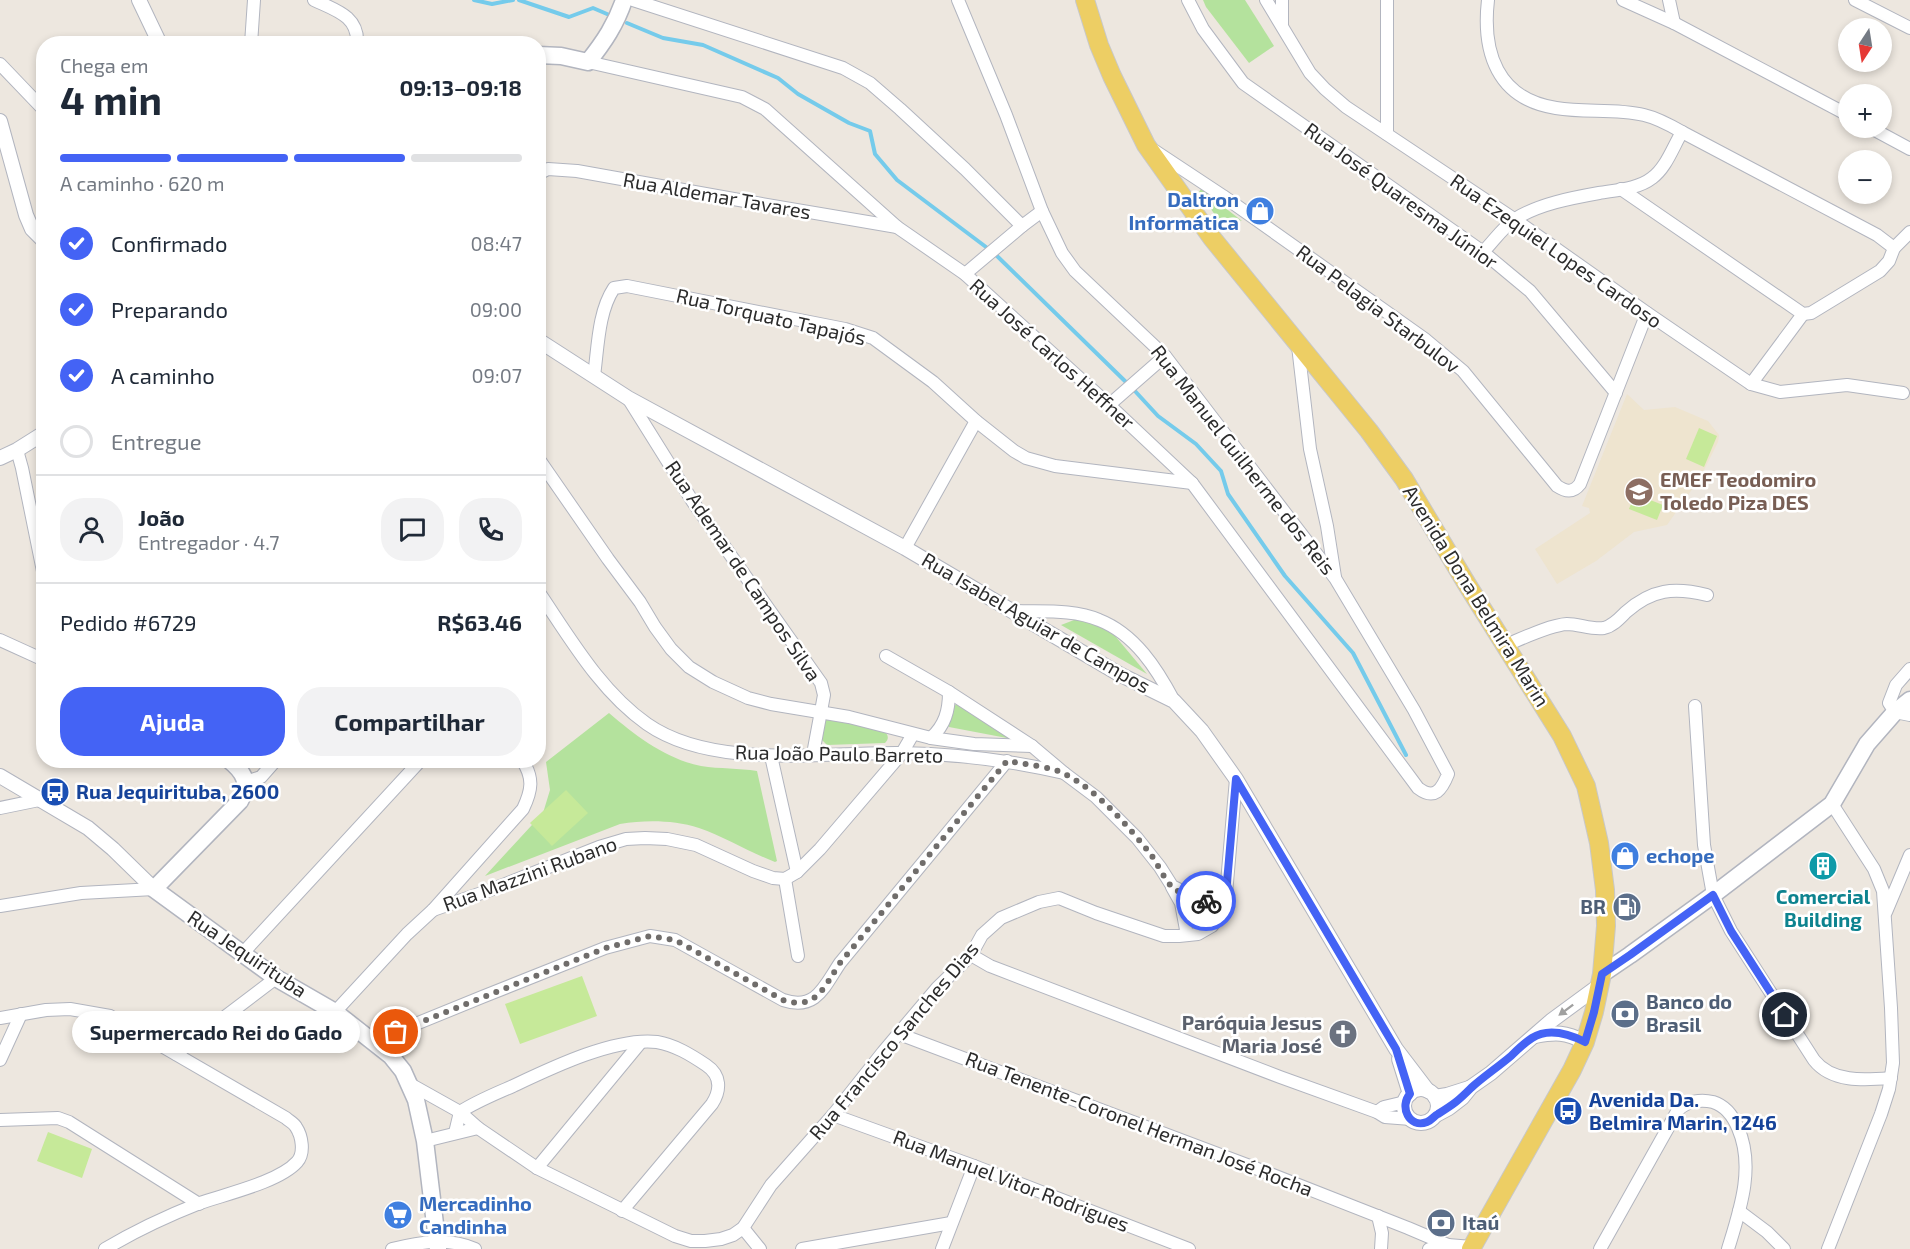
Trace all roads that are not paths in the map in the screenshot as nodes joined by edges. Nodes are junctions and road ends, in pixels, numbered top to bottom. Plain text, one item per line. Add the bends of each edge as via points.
1 (139, 0) edge
2 (255, 0) edge
3 (314, 0) edge
4 (624, 0) edge
5 (633, 0) edge
6 (958, 0) edge
7 (1085, 0) edge
8 (1188, 0) edge
9 (1266, 0) edge
10 (1282, 0) edge
11 (1387, 0) edge
12 (1488, 0) edge
13 (1623, 0) edge
14 (1669, 0) edge
15 (1854, 0) edge
16 (1674, 23) junction
17 (1282, 25) junction
18 (1910, 28) edge
19 (156, 36) edge
20 (252, 36) edge
21 (357, 36) edge
22 (546, 55) edge
23 (588, 62) junction
24 (0, 64) edge
25 (36, 102) edge
26 (1838, 111) edge
27 (0, 121) edge
28 (1682, 132) junction
29 (1388, 134) junction
30 (1890, 138) edge
31 (1146, 145) junction
32 (1910, 149) edge
33 (546, 170) edge
34 (1621, 189) junction
35 (1042, 211) junction
36 (1514, 219) junction
37 (1022, 226) junction
38 (897, 227) junction
39 (1910, 232) edge
40 (36, 233) edge
41 (1894, 248) junction
42 (1483, 252) junction
43 (965, 274) junction
44 (1647, 313) junction
45 (1803, 314) junction
46 (546, 345) edge
47 (1298, 345) junction
48 (1165, 356) junction
49 (594, 376) junction
50 (1751, 384) junction
51 (1616, 393) junction
52 (1903, 393) dead end
53 (628, 398) junction
54 (1109, 405) junction
55 (976, 421) junction
56 (36, 438) edge
57 (17, 450) junction
58 (0, 458) edge
59 (546, 470) edge
60 (1192, 483) junction
61 (36, 537) edge
62 (905, 548) junction
63 (1335, 578) junction
64 (1707, 596) dead end
65 (546, 603) edge
66 (1015, 611) junction
67 (0, 640) edge
68 (1506, 645) junction
69 (36, 656) edge
70 (886, 656) dead end
71 (1910, 669) edge
72 (949, 692) junction
73 (1910, 700) edge
74 (1174, 701) junction
75 (1695, 706) dead end
76 (819, 712) junction
77 (1903, 713) edge
78 (913, 734) junction
79 (931, 738) junction
80 (1032, 746) junction
81 (902, 753) junction
82 (813, 754) junction
83 (771, 756) junction
84 (1007, 761) junction
85 (237, 768) edge
86 (269, 768) edge
87 (414, 768) edge
88 (527, 768) edge
89 (1064, 773) junction
90 (1448, 774) joint
91 (0, 776) edge
92 (1236, 779) junction
93 (246, 782) junction
94 (39, 800) junction
95 (1832, 804) junction
96 (0, 808) edge
97 (1910, 855) edge
98 (797, 872) junction
99 (785, 879) junction
100 (1172, 886) junction
101 (154, 889) junction
102 (1713, 895) junction
103 (1223, 905) junction
104 (0, 906) edge
105 (433, 910) junction
106 (1886, 913) junction
107 (1187, 935) junction
108 (242, 954) junction
109 (971, 955) junction
110 (798, 956) dead end
111 (276, 978) junction
112 (1601, 979) junction
113 (335, 1012) junction
114 (21, 1014) junction
115 (0, 1018) edge
116 (899, 1034) junction
117 (1533, 1037) junction
118 (374, 1041) junction
119 (641, 1042) junction
120 (1585, 1042) junction
121 (1396, 1049) junction
122 (176, 1054) junction
123 (0, 1060) edge
124 (1891, 1078) junction
125 (410, 1084) junction
126 (1472, 1087) junction
127 (1432, 1094) junction
128 (1408, 1098) junction
129 (460, 1112) junction
130 (1377, 1112) junction
131 (833, 1115) junction
132 (1436, 1115) junction
133 (1411, 1119) junction
134 (0, 1120) edge
135 (478, 1128) junction
136 (455, 1133) junction
137 (425, 1141) junction
138 (974, 1166) junction
139 (537, 1168) junction
140 (200, 1204) junction
141 (621, 1211) junction
142 (1739, 1211) junction
143 (1378, 1216) junction
144 (951, 1223) junction
145 (743, 1228) junction
146 (437, 1245) edge
147 (1448, 1245) junction
148 (1471, 1248) edge
149 (105, 1249) edge
150 (392, 1249) edge
151 (476, 1249) edge
152 (760, 1249) edge
153 (802, 1249) edge
154 (942, 1249) edge
155 (1189, 1249) edge
156 (1381, 1249) edge
157 (1429, 1249) edge
158 (1600, 1249) edge
159 (1728, 1249) edge
160 (1784, 1249) edge
161 (1828, 1249) edge

1 - 19 street
2 - 20 street
3 - 21 street via 351,20
4 - 23 main road via 606,39
5 - 37 street via 843,68 870,83
6 - 35 street, Rua Manuel Guilherme dos Reis
7 - 31 main road, Avenida Dona Belmira Marin via 1112,76
8 - 42 street, Rua José Quaresma Júnior via 1203,29 1243,83
9 - 17 street, Rua Ezequiel Lopes Cardoso
10 - 17 street
11 - 29 street
12 - 28 street via 1495,67 1503,82 1516,93 1555,108 1646,115
13 - 16 street
14 - 16 street
15 - 18 street
16 - 26 street
17 - 29 street, Rua Ezequiel Lopes Cardoso via 1299,57 1325,89
22 - 23 main road, Rua José Carlos Heffner
23 - 38 street, Rua José Carlos Heffner via 742,98 765,109
24 - 25 street
27 - 40 street via 26,215
28 - 34 street via 1651,179
28 - 41 street via 1877,235
29 - 36 street, Rua Ezequiel Lopes Cardoso
30 - 32 street
31 - 47 main road, Avenida Dona Belmira Marin via 1212,238
31 - 51 street, Rua Pelagia Starbulov via 1426,339 1478,387 1562,490 1572,491 1580,484
33 - 38 street, Rua Aldemar Tavares via 577,171
34 - 36 street via 1569,199
34 - 45 street
35 - 37 street
35 - 48 street, Rua Manuel Guilherme dos Reis via 1075,271
36 - 42 street
36 - 44 street, Rua Ezequiel Lopes Cardoso
37 - 43 street
38 - 43 street, Rua José Carlos Heffner
39 - 41 street
41 - 45 street via 1880,272
42 - 51 street, Rua José Quaresma Júnior via 1530,291
43 - 54 street, Rua José Carlos Heffner
44 - 50 street, Rua Ezequiel Lopes Cardoso
44 - 51 street, Rua Pelagia Starbulov
45 - 50 street
46 - 49 street, Rua Isabel Aguiar de Campos
47 - 63 street via 1310,449
47 - 68 main road, Avenida Dona Belmira Marin via 1404,479
48 - 54 street
48 - 63 street, Rua Manuel Guilherme dos Reis
49 - 53 street, Rua Isabel Aguiar de Campos
49 - 55 street, Rua Torquato Tapajós via 608,297 614,288 627,286 844,329 873,339 933,382
50 - 52 street, Rua Ezequiel Lopes Cardoso via 1780,392 1847,385
53 - 62 street, Rua Isabel Aguiar de Campos
53 - 76 street, Rua Ademar de Campos Silva via 693,502 821,683 824,695
54 - 60 street, Rua José Carlos Heffner
55 - 60 street, Rua Torquato Tapajós via 1014,451 1040,463
55 - 62 street
56 - 57 street
57 - 58 street
57 - 61 street
59 - 76 street, Rua João Paulo Barreto via 654,627 689,667 748,698
60 - 90 street, Rua José Carlos Heffner via 1418,788 1425,793 1437,792
62 - 66 street, Rua Isabel Aguiar de Campos
63 - 90 street, Rua Manuel Guilherme dos Reis
64 - 68 street via 1681,591 1653,593 1611,626 1567,624
65 - 83 street, Rua João Paulo Barreto via 583,658 622,704 648,725 701,748
66 - 74 street, Rua Isabel Aguiar de Campos via 1119,674
66 - 74 street via 1078,615 1118,629 1150,662
67 - 69 street
68 - 112 main road, Avenida Dona Belmira Marin via 1562,736 1586,786 1605,890
70 - 72 street
71 - 77 street via 1896,685 1889,703
72 - 79 street via 944,724
72 - 80 street
73 - 77 main road
74 - 92 street, Rua Isabel Aguiar de Campos via 1202,731
75 - 102 street via 1704,845
76 - 78 street, Rua João Paulo Barreto
76 - 82 street, Rua Ademar de Campos Silva
77 - 95 main road via 1867,744
78 - 79 street, Rua João Paulo Barreto
78 - 81 street
79 - 80 street, Rua João Paulo Barreto
80 - 89 street
81 - 82 street, Rua João Paulo Barreto
81 - 84 street, Rua João Paulo Barreto
81 - 98 street
82 - 83 street, Rua João Paulo Barreto
83 - 98 street
84 - 89 street, Rua João Paulo Barreto
84 - 118 street via 812,1000 797,1004 783,1000 675,940 650,936 606,948
85 - 93 main road
86 - 93 street via 261,777
87 - 108 street
88 - 105 street via 532,784 523,808
89 - 100 street via 1120,819
91 - 94 street, Rua Jequirituba
92 - 103 street, Rua Francisco Sanches Dias
92 - 121 street, Rua Isabel Aguiar de Campos
93 - 101 main road via 240,801
94 - 96 street
94 - 101 street, Rua Jequirituba via 88,828
95 - 102 main road
95 - 106 street via 1874,869
97 - 106 street
98 - 99 street
99 - 105 street, Rua Mazzini Rubano via 760,874 696,845 667,839 626,839
99 - 110 street
100 - 103 street
100 - 107 street via 1181,903
101 - 104 street via 81,893
101 - 108 main road, Rua Jequirituba
102 - 112 main road
102 - 124 street via 1731,931 1819,1066 1839,1077
103 - 107 street, Rua Francisco Sanches Dias via 1212,926
105 - 113 street
106 - 124 street via 1893,1034
107 - 109 street, Rua Francisco Sanches Dias via 1156,934 1053,898 1002,918 982,935
108 - 111 main road, Rua Jequirituba
109 - 116 street, Rua Francisco Sanches Dias
109 - 130 street via 1127,1019
111 - 113 main road, Rua Jequirituba
111 - 122 street
112 -> 117 street
112 - 120 main road, Avenida Dona Belmira Marin
113 - 118 main road, Rua Jequirituba
114 - 115 street
114 - 122 street via 70,1009 110,1016
114 - 123 street
116 - 131 street, Rua Francisco Sanches Dias
116 - 143 street, Rua Tenente-Coronel Herman José Rocha
117 - 120 street via 1562,1033
117 - 126 street
118 - 125 main road, Rua Jequirituba via 391,1056
119 - 129 street via 607,1048 545,1071
119 - 139 street
119 - 141 street via 657,1042 685,1052 712,1070 719,1090 712,1104
120 - 148 main road, Avenida Dona Belmira Marin via 1546,1119
121 - 127 street, Rua Isabel Aguiar de Campos
121 - 128 street, Rua Isabel Aguiar de Campos
122 - 140 street via 286,1118 296,1126 302,1144 298,1162 279,1174
124 - 161 street via 1873,1137
125 - 129 street
125 - 137 main road, Rua Jequirituba
126 - 127 street via 1447,1095
126 - 132 street
127 - 128 street via 1419,1090
127 - 132 street via 1438,1103
128 - 130 street
128 - 133 street via 1405,1111
129 - 135 street
129 - 136 street
130 - 133 street via 1385,1117
131 - 138 street, Rua Manuel Vitor Rodrigues
131 - 145 street, Rua Francisco Sanches Dias via 771,1185
132 - 133 street via 1421,1123
134 - 140 street via 58,1118 69,1122
135 - 136 street
135 - 139 street
136 - 137 street
137 - 146 main road, Rua Jequirituba
138 - 144 street
138 - 155 street, Rua Manuel Vitor Rodrigues
139 - 141 street
140 - 149 street
141 - 145 street via 691,1241 721,1239
142 - 158 street via 1747,1159 1739,1130 1731,1114 1721,1106 1695,1101 1678,1110
142 - 159 street
142 - 160 street
143 - 147 street, Rua Tenente-Coronel Herman José Rocha
143 - 156 street
144 - 153 street
144 - 154 street
145 - 152 street
146 - 150 street
146 - 151 street via 463,1244
147 - 148 street
147 - 157 street

